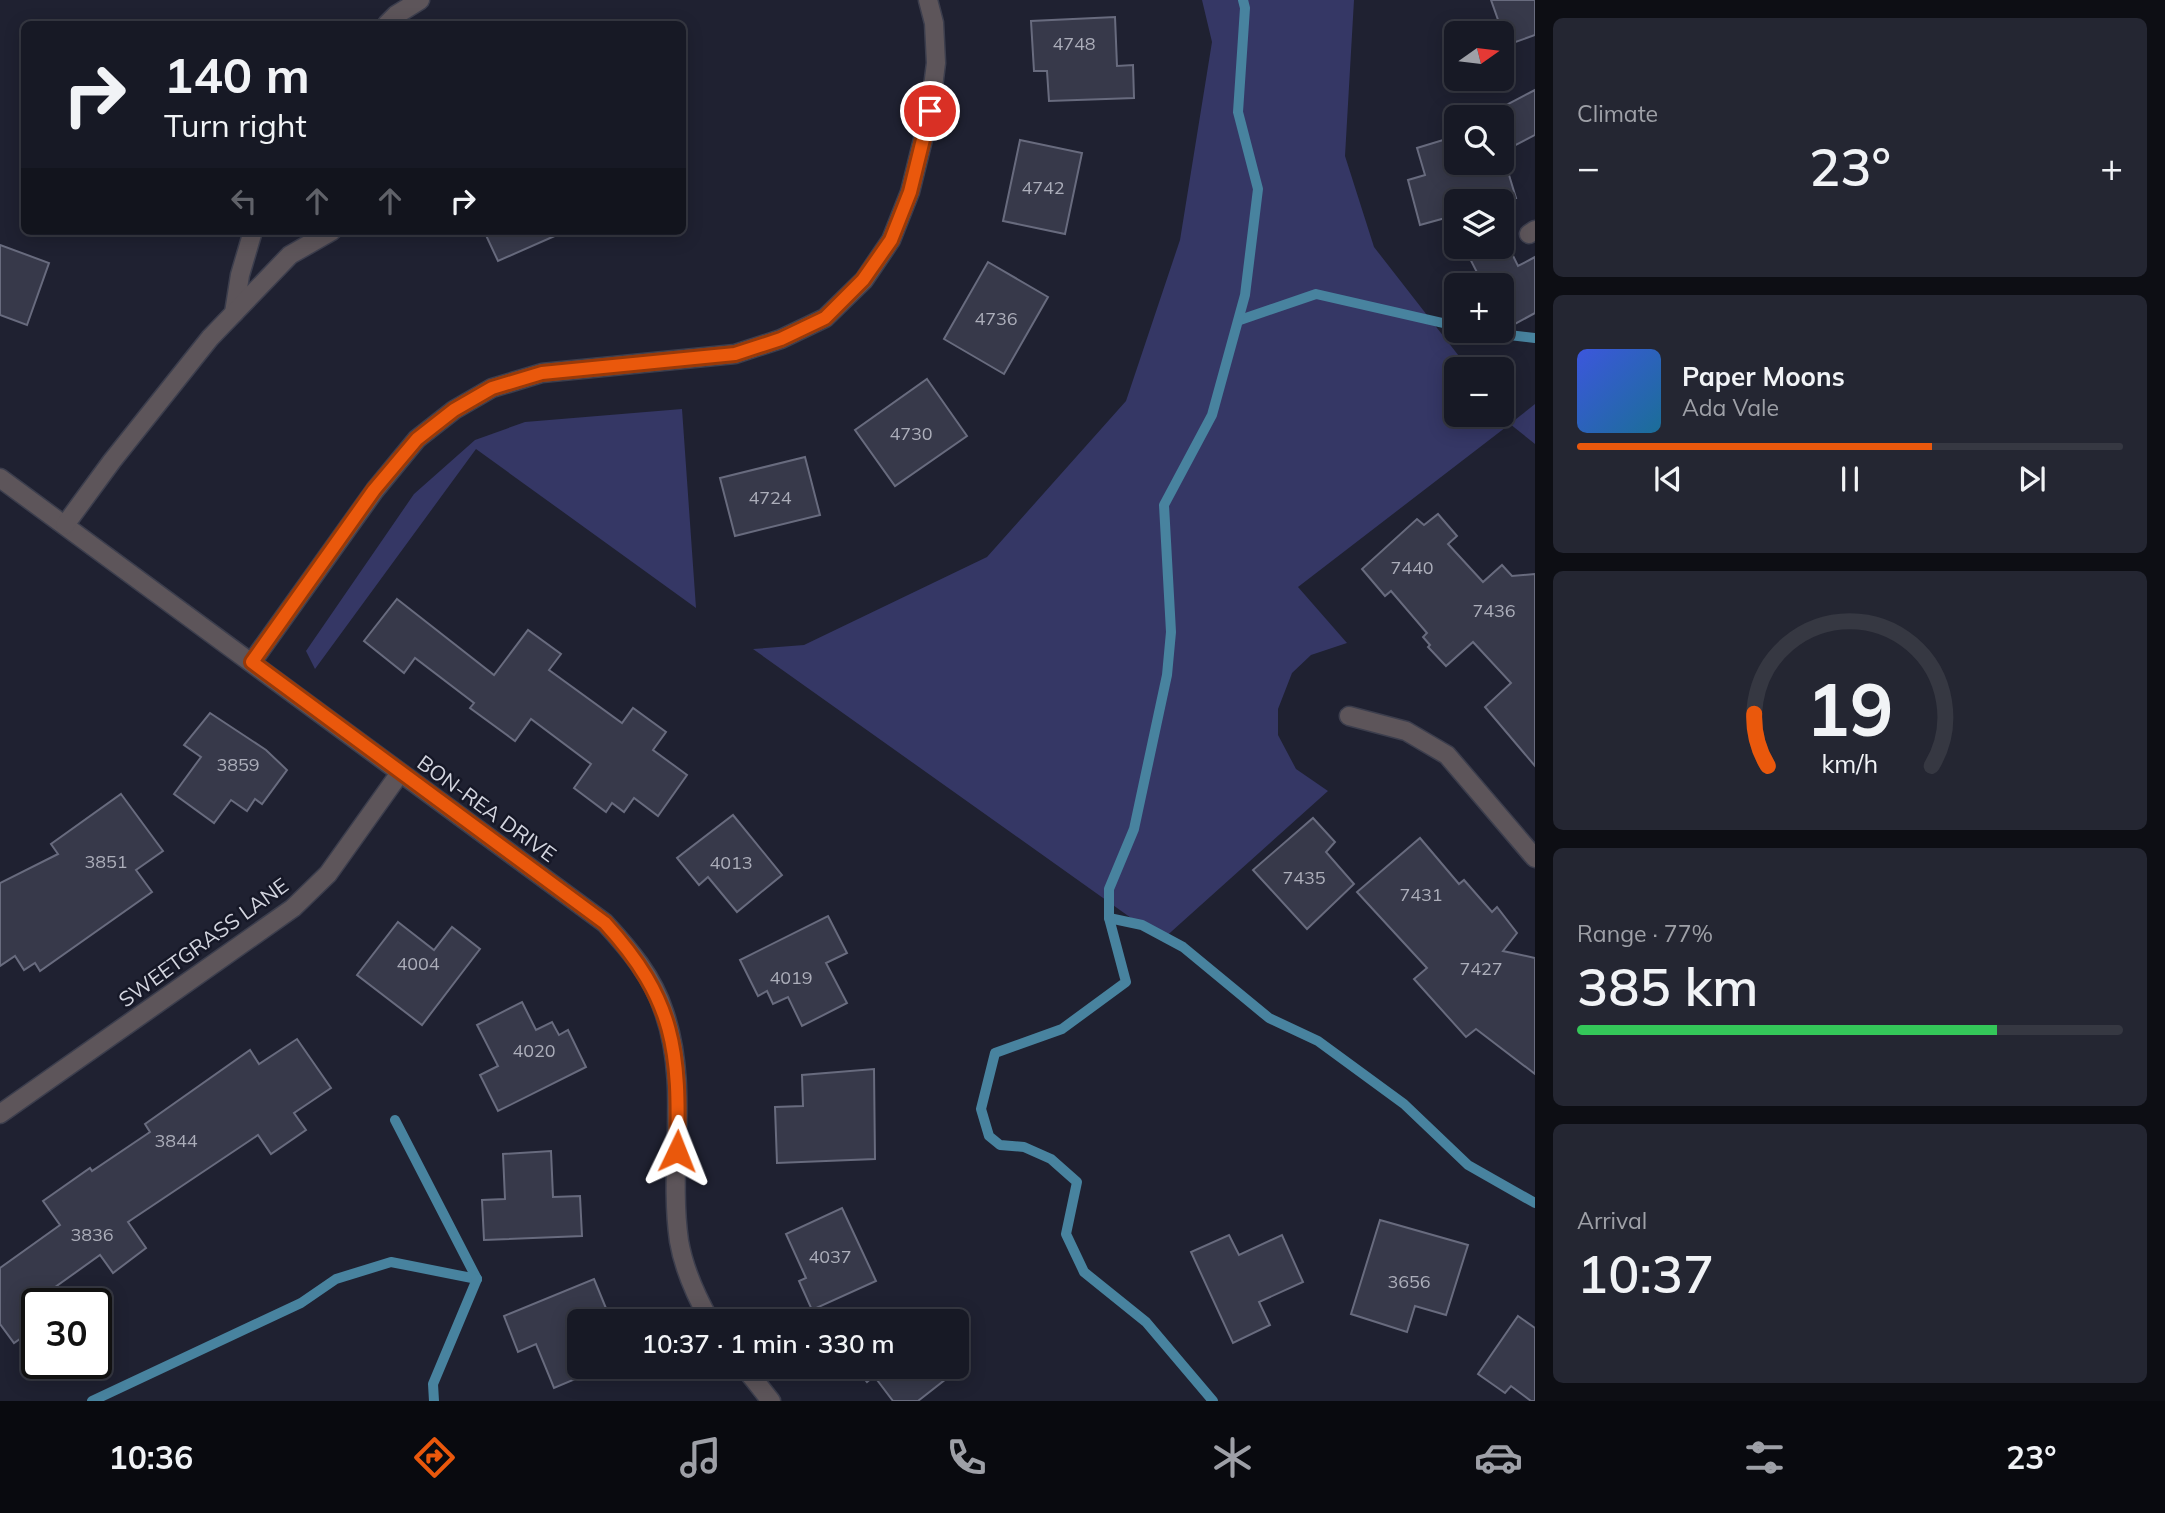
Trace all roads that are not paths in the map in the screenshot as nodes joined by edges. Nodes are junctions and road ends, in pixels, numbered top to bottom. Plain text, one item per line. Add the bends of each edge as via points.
1 (420, 0) edge
2 (932, 1) edge
3 (390, 21) edge
4 (252, 235) edge
5 (325, 235) edge
6 (234, 313) junction
7 (0, 478) edge
8 (65, 525) junction
9 (252, 662) junction
10 (1349, 716) dead end
11 (400, 773) junction
12 (1535, 858) edge
13 (0, 1114) edge
14 (704, 1309) edge
15 (754, 1379) edge
16 (771, 1401) edge

1 - 3 street
2 - 9 street via 936,63 930,111 910,192 891,240 863,280 825,318 735,354 542,373 492,388 454,410 417,439 374,490
4 - 6 street
5 - 6 street via 290,255
6 - 8 street via 128,440
7 - 8 street, BON-REA DRIVE
8 - 9 street, BON-REA DRIVE
9 - 11 street, BON-REA DRIVE
10 - 12 street via 1406,731 1447,755
11 - 13 street, SWEETGRASS LANE via 328,874 293,908
11 - 14 street, BON-REA DRIVE via 605,923 649,979 664,1010 677,1062 679,1242 691,1285
15 - 16 street

